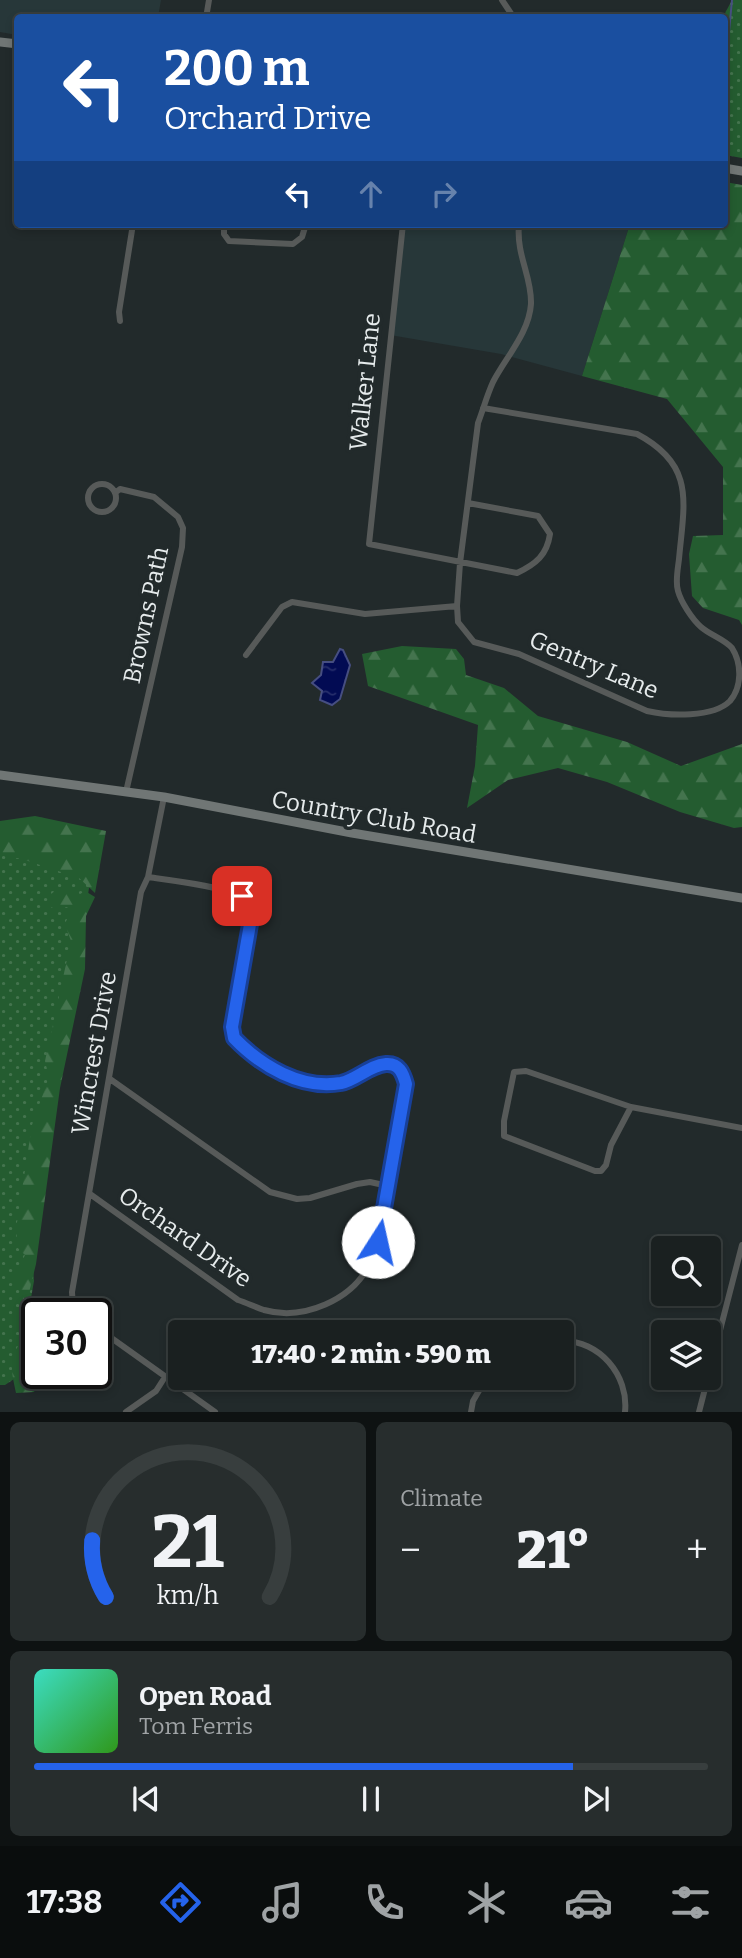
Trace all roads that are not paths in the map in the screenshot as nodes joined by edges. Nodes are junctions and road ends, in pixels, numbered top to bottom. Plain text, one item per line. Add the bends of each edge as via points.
1 (132, 228) edge
2 (224, 228) edge
3 (305, 228) edge
4 (403, 228) edge
5 (519, 228) edge
6 (120, 321) dead end
7 (483, 408) junction
8 (115, 493) junction
9 (468, 503) junction
10 (460, 563) junction
11 (457, 606) junction
12 (246, 655) dead end
13 (0, 775) edge
14 (126, 792) junction
15 (164, 797) junction
16 (148, 877) junction
17 (742, 898) edge
18 (110, 1079) junction
19 (632, 1107) junction
20 (742, 1128) edge
21 (388, 1186) junction
22 (90, 1194) junction
23 (742, 1245) edge
24 (72, 1298) edge
25 (721, 1325) edge
26 (112, 1339) edge
27 (574, 1343) edge
28 (165, 1377) junction
29 (479, 1390) edge
30 (704, 1390) edge
31 (126, 1412) edge
32 (215, 1412) edge
33 (471, 1412) edge
34 (625, 1412) edge
35 (699, 1412) edge

1 - 6 street
2 - 3 street via 229,241 293,244
4 - 10 street, Walker Lane via 369,544
5 - 7 street, Gentry Lane via 519,252 529,282 529,316
7 - 9 street, Gentry Lane
7 - 11 street, Gentry Lane via 637,434 666,455 685,491 677,589 699,625 738,657 740,685 725,706 712,712 647,711 519,654 474,642 458,622
8 - 8 street, Browns Path via 107,485 97,485 89,493 89,503 97,511 107,511 115,503
8 - 14 street, Browns Path via 120,489 154,497 178,517 183,528
9 - 10 street, Gentry Lane
9 - 10 street via 538,516 550,534 548,549 535,565 517,573
10 - 11 street, Gentry Lane
11 - 12 street via 365,614 292,602 282,607
13 - 14 street, Country Club Road
14 - 15 street, Country Club Road
15 - 16 street, Wincrest Drive
15 - 17 street, Country Club Road
16 - 18 street, Wincrest Drive via 141,892
16 - 21 street, Orchard Drive via 204,886 242,896 248,903 252,913 232,1027 241,1045 279,1072 319,1084 341,1083 384,1064 403,1072 406,1084
18 - 21 street via 270,1192 297,1199 370,1182
18 - 22 street, Wincrest Drive
19 - 19 street via 526,1071 513,1072 503,1132 513,1141 601,1171
19 - 20 street
21 - 22 street, Orchard Drive via 370,1265 341,1295 319,1308 293,1313 265,1310 238,1300
22 - 24 street, Wincrest Drive
23 - 25 street
26 - 28 street
27 - 34 street via 588,1345 617,1372
28 - 31 street via 156,1391
28 - 32 street
29 - 33 street
30 - 35 street

